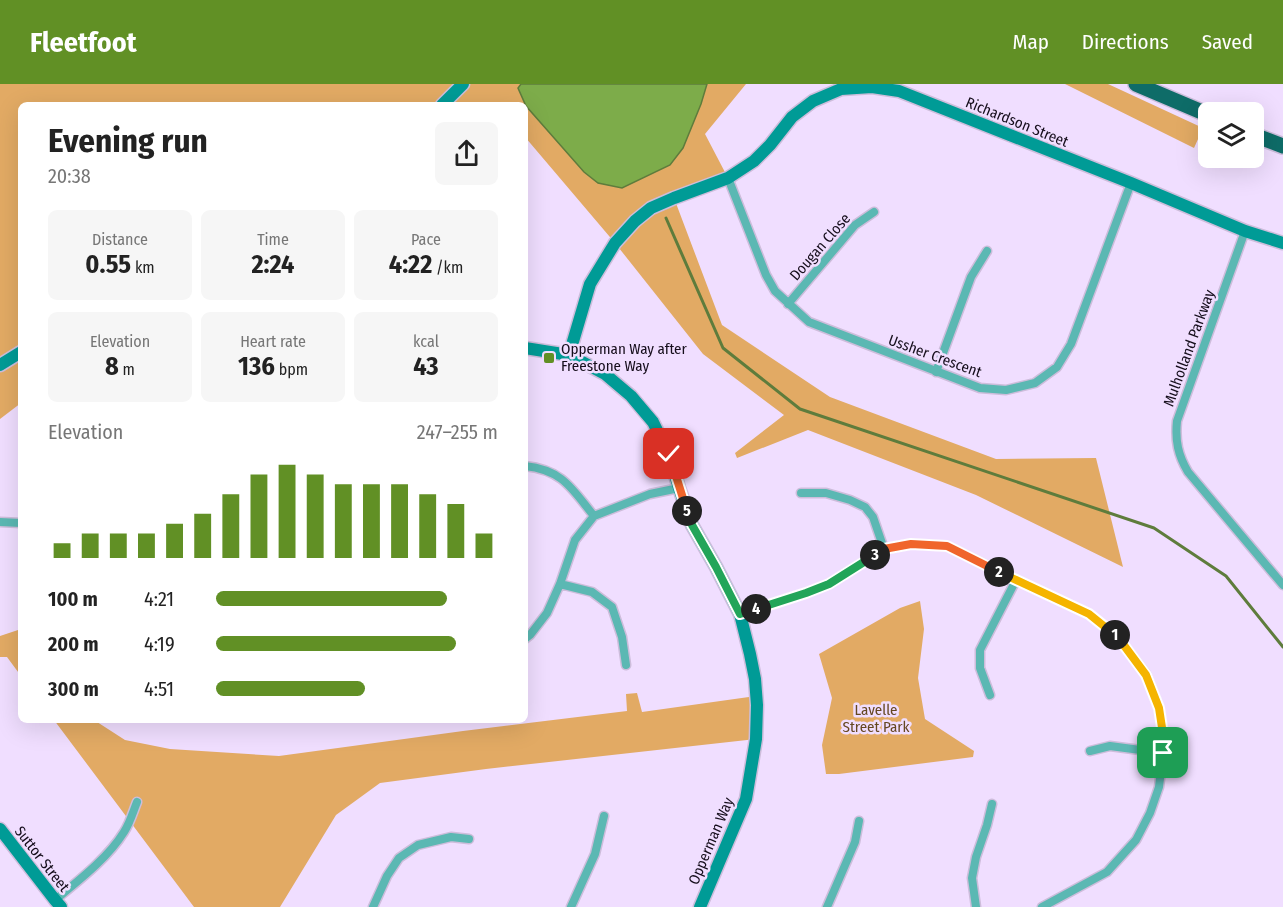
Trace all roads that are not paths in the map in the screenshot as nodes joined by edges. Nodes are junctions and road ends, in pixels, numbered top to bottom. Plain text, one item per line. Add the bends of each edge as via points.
1 (463, 84) edge
2 (1136, 84) edge
3 (445, 102) edge
4 (1198, 110) edge
5 (1264, 139) edge
6 (1283, 146) edge
7 (728, 178) junction
8 (1131, 183) junction
9 (874, 212) dead end
10 (1245, 231) junction
11 (1283, 243) edge
12 (987, 251) dead end
13 (788, 304) junction
14 (528, 348) edge
15 (18, 354) edge
16 (568, 355) junction
17 (0, 365) edge
18 (936, 372) junction
19 (528, 466) edge
20 (679, 488) junction
21 (801, 494) dead end
22 (594, 516) junction
23 (0, 522) edge
24 (18, 523) edge
25 (884, 549) junction
26 (1016, 580) junction
27 (560, 584) junction
28 (1283, 585) edge
29 (740, 614) junction
30 (528, 637) edge
31 (626, 665) dead end
32 (990, 695) dead end
33 (1090, 751) dead end
34 (1163, 753) junction
35 (137, 802) dead end
36 (992, 804) dead end
37 (604, 816) dead end
38 (859, 821) dead end
39 (0, 829) edge
40 (469, 839) dead end
41 (58, 904) edge
42 (373, 907) edge
43 (571, 907) edge
44 (700, 907) edge
45 (826, 907) edge
46 (976, 907) edge
47 (1042, 907) edge

1 - 3 street
2 - 4 highway
5 - 6 highway
7 - 8 street, Richardson Street via 754,161 792,117 813,101 841,89 872,87 898,91
7 - 13 street, Ussher Crescent via 766,275
7 - 16 street, Richardson Street via 651,208 615,243 590,284
8 - 10 street, Richardson Street
8 - 18 street, Ussher Crescent via 1071,344 1057,367 1035,383 1006,390 980,388
9 - 13 street, Dougan Close via 855,225
10 - 11 street, Richardson Street
10 - 28 street, Mulholland Parkway via 1177,421 1176,441 1188,472
12 - 18 street via 971,277
13 - 18 street, Ussher Crescent via 809,322
14 - 16 street, Opperman Way
15 - 17 street
16 - 20 street, Opperman Way via 605,374 632,396 653,422 669,454
19 - 22 street via 567,482
20 - 22 street
20 - 29 street, Opperman Way via 692,525
21 - 25 street via 826,493 865,507 873,517
22 - 27 street via 575,540
23 - 24 street
25 - 26 street via 911,544 947,546
25 - 29 street via 829,584
26 - 32 street via 980,650 980,668
26 - 34 street via 1089,614 1120,640 1146,675 1159,708
27 - 30 street via 547,613
27 - 31 street via 592,592 612,607
29 - 44 street, Opperman Way via 755,679 756,739 746,799
33 - 34 street via 1110,746
34 - 47 street via 1159,787 1136,840 1107,872
35 - 41 street via 124,833
36 - 46 street via 975,856 972,879
37 - 43 street via 595,854
38 - 45 street via 855,842
39 - 41 street, Suttor Street
40 - 42 street via 451,837 418,845 399,858

